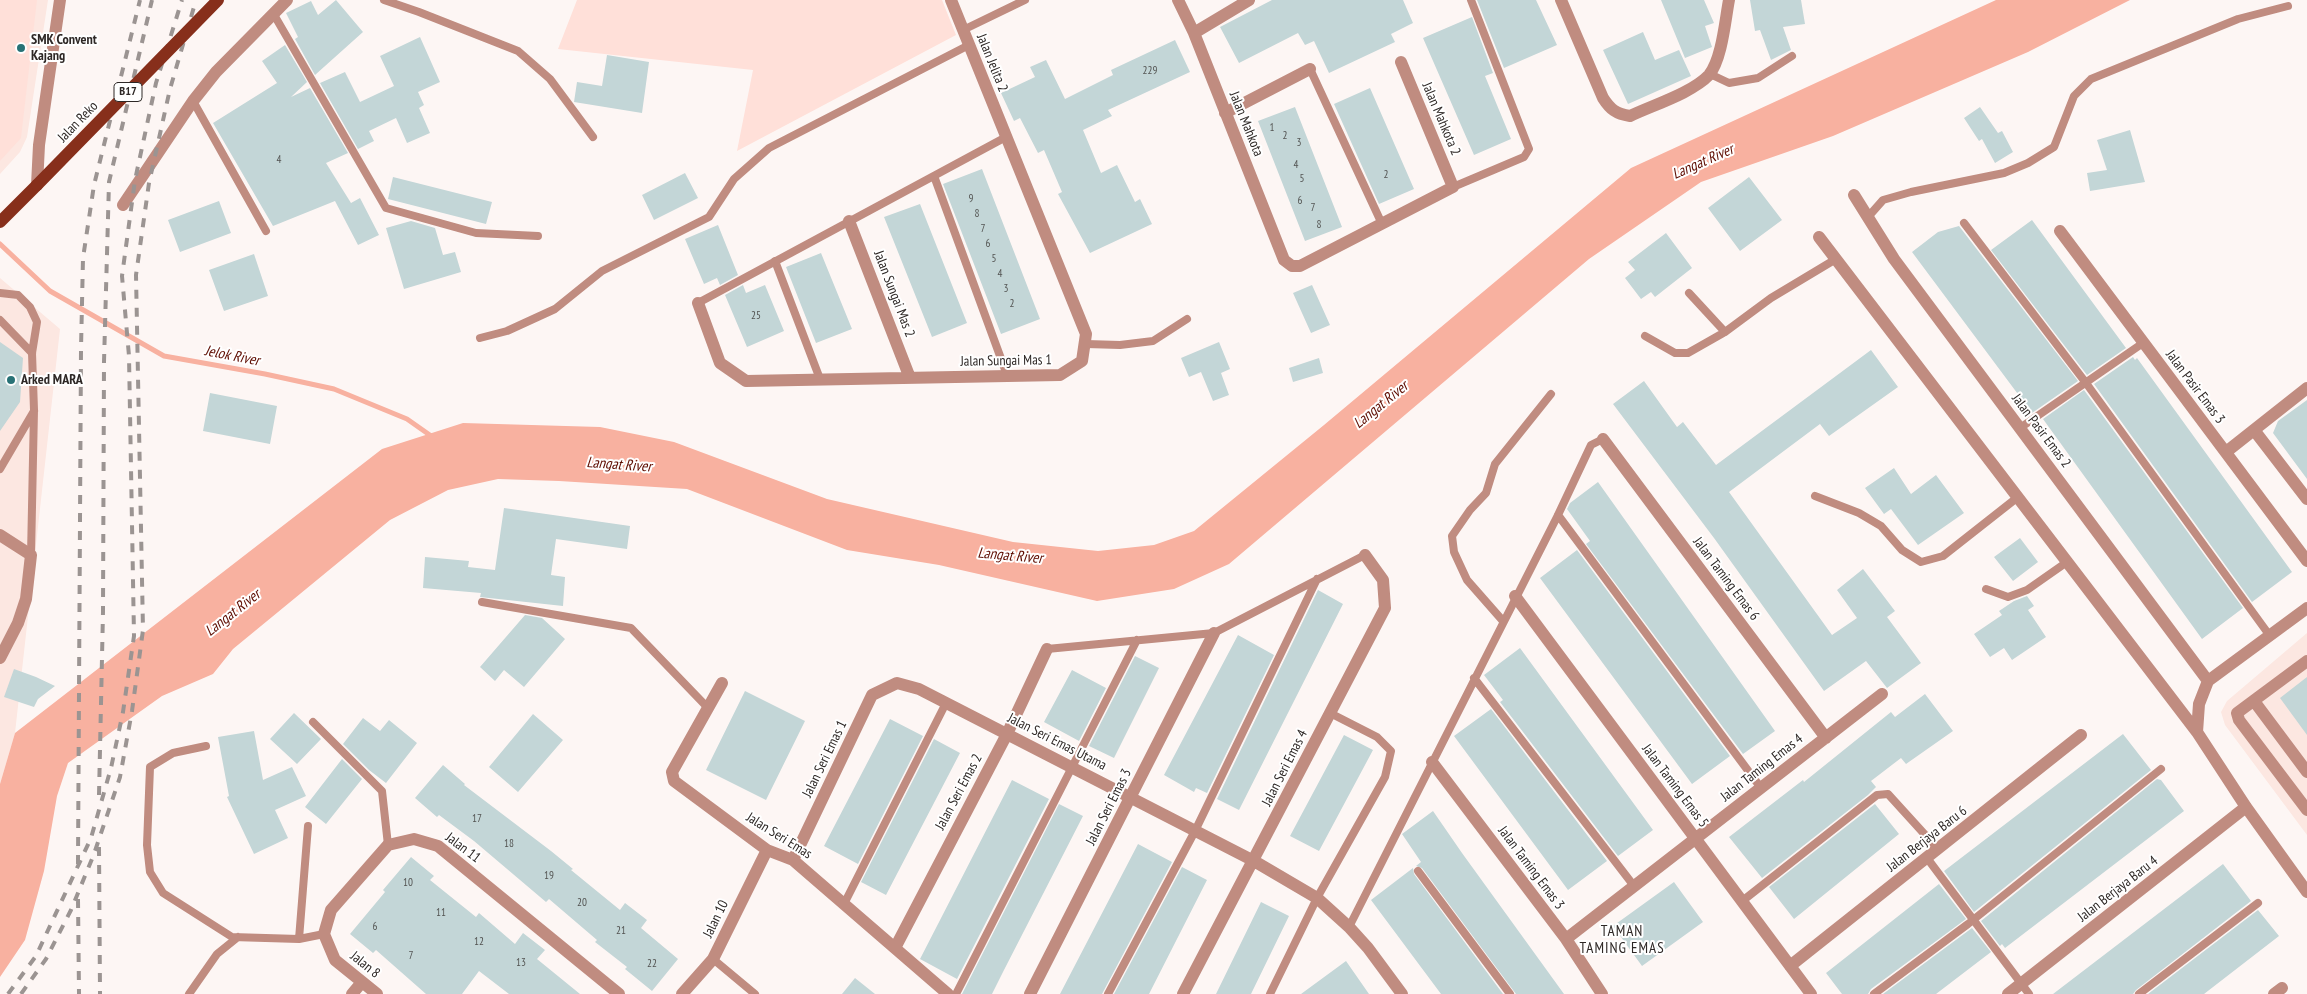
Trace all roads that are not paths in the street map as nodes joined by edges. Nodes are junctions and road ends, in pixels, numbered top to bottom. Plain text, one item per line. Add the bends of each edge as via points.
1 (60, 0) edge
2 (218, 0) edge
3 (287, 0) edge
4 (384, 0) edge
5 (951, 0) edge
6 (1025, 0) edge
7 (1178, 0) edge
8 (1249, 0) edge
9 (1471, 0) edge
10 (1561, 0) edge
11 (1728, 0) edge
12 (2288, 6) dead end
13 (273, 14) junction
14 (963, 30) junction
15 (1194, 32) junction
16 (969, 45) junction
17 (1792, 56) dead end
18 (1401, 62) dead end
19 (1310, 69) joint
20 (1710, 74) junction
21 (193, 101) junction
22 (1226, 113) junction
23 (593, 137) dead end
24 (1006, 137) junction
25 (934, 176) junction
26 (37, 185) junction
27 (1454, 188) junction
28 (1854, 195) dead end
29 (123, 205) dead end
30 (1868, 217) junction
31 (0, 222) edge
32 (849, 222) junction
33 (1964, 223) dead end
34 (1382, 224) junction
35 (266, 231) dead end
36 (2060, 231) dead end
37 (538, 236) dead end
38 (1819, 237) dead end
39 (1836, 259) junction
40 (775, 261) junction
41 (0, 293) edge
42 (1690, 293) dead end
43 (698, 303) joint
44 (1187, 319) dead end
45 (0, 320) edge
46 (1725, 332) junction
47 (1645, 336) dead end
48 (480, 338) dead end
49 (2144, 343) junction
50 (1086, 344) junction
51 (32, 353) junction
52 (1007, 375) junction
53 (910, 378) junction
54 (820, 379) junction
55 (2086, 383) junction
56 (2307, 388) edge
57 (1551, 394) dead end
58 (34, 410) junction
59 (2020, 428) junction
60 (2254, 430) junction
61 (1603, 439) joint
62 (2226, 452) junction
63 (0, 470) edge
64 (1815, 496) dead end
65 (2018, 497) junction
66 (2307, 499) edge
67 (1558, 515) junction
68 (0, 535) edge
69 (31, 555) junction
70 (1365, 555) joint
71 (2307, 561) edge
72 (2067, 562) junction
73 (1317, 579) junction
74 (1986, 589) dead end
75 (1515, 596) junction
76 (482, 602) dead end
77 (2306, 611) edge
78 (1503, 621) junction
79 (1214, 632) junction
80 (2270, 636) junction
81 (1137, 640) junction
82 (1047, 649) joint
83 (0, 658) edge
84 (2307, 661) edge
85 (1474, 678) junction
86 (2208, 682) junction
87 (722, 683) dead end
88 (897, 684) joint
89 (1882, 694) dead end
90 (2254, 701) junction
91 (946, 703) junction
92 (708, 708) junction
93 (1330, 713) junction
94 (313, 722) dead end
95 (2197, 732) junction
96 (1007, 734) junction
97 (2082, 735) dead end
98 (1826, 738) junction
99 (206, 746) dead end
100 (1432, 762) junction
101 (1073, 768) junction
102 (2161, 768) dead end
103 (2307, 772) edge
104 (1761, 788) junction
105 (1131, 797) junction
106 (2246, 807) junction
107 (2307, 810) edge
108 (308, 826) dead end
109 (1195, 831) junction
110 (1695, 838) junction
111 (388, 845) junction
112 (1938, 849) junction
113 (767, 850) junction
114 (1927, 858) junction
115 (793, 860) junction
116 (1254, 862) junction
117 (1418, 871) dead end
118 (1634, 886) junction
119 (2307, 892) edge
120 (1317, 898) junction
121 (1741, 902) junction
122 (2258, 903) dead end
123 (844, 904) junction
124 (1973, 920) junction
125 (1349, 927) junction
126 (324, 934) junction
127 (238, 937) junction
128 (299, 939) junction
129 (1566, 939) junction
130 (895, 948) junction
131 (712, 959) junction
132 (1790, 966) junction
133 (362, 982) junction
134 (2025, 989) edge
135 (189, 994) edge
136 (352, 994) edge
137 (377, 994) edge
138 (620, 994) edge
139 (682, 994) edge
140 (756, 994) edge
141 (948, 994) edge
142 (956, 994) edge
143 (1030, 994) edge
144 (1108, 994) edge
145 (1183, 994) edge
146 (1270, 994) edge
147 (1402, 994) edge
148 (1510, 994) edge
149 (1602, 994) edge
150 (1811, 994) edge
151 (1874, 994) edge
152 (2008, 994) edge
153 (2139, 994) edge

1 - 26 street via 39,145
2 - 26 main road, Jalan Reko / B17, bridge
3 - 13 street
4 - 23 lane via 518,51 550,79
5 - 14 street, Jalan Jelita 2
6 - 14 lane
7 - 15 street, Jalan Mahkota
8 - 15 street
9 - 27 lane via 1529,149 1524,157
10 - 20 street via 1602,98 1610,109 1620,114 1630,116 1695,86
11 - 20 street via 1719,53
12 - 30 lane via 2238,19 2091,79 2074,96 2054,147 2028,163 2004,172 1883,200
13 - 21 street via 216,72
13 - 37 lane via 386,208 476,233
14 - 16 street, Jalan Jelita 2
15 - 22 street, Jalan Mahkota
16 - 24 street, Jalan Jelita 2
16 - 48 lane via 769,148 734,179 709,217 602,270 555,309 507,331
17 - 20 lane via 1758,78 1729,83
18 - 27 street, Jalan Mahkota 2
19 - 22 street
19 - 34 lane
21 - 29 street
21 - 35 lane
22 - 34 street, Jalan Mahkota via 1284,260 1292,266 1300,266
24 - 25 lane
24 - 50 street via 1086,334
25 - 32 lane
25 - 52 lane
26 - 31 main road, Jalan Reko / B17
27 - 34 street
28 - 30 street, Jalan Pasir Emas 2
30 - 59 street, Jalan Pasir Emas 2 via 1894,259
32 - 40 lane
32 - 53 street, Jalan Sungai Mas 2
33 - 55 lane
36 - 49 street, Jalan Pasir Emas 3
38 - 39 street
39 - 46 lane via 1771,298
39 - 65 street
40 - 43 lane
40 - 54 lane
41 - 51 lane via 18,295 30,307 37,322
42 - 46 lane
43 - 54 street, Jalan Sungai Mas 1 via 720,363 746,381
44 - 50 lane via 1153,341 1120,345
45 - 51 lane
46 - 47 lane via 1688,353 1675,353
49 - 55 lane
49 - 62 street, Jalan Pasir Emas 3
50 - 52 street, Jalan Sungai Mas 1 via 1082,361 1060,375
51 - 58 lane
52 - 53 street, Jalan Sungai Mas 1
53 - 54 street, Jalan Sungai Mas 1
55 - 59 lane
55 - 80 lane
56 - 60 street
57 - 78 lane via 1495,464 1486,493 1452,536 1454,552 1467,580
58 - 63 lane
58 - 69 lane
59 - 86 street, Jalan Pasir Emas 2
60 - 62 street
60 - 66 street
61 - 67 lane via 1591,445
61 - 98 street, Jalan Taming Emas 6
62 - 71 street, Jalan Pasir Emas 3
64 - 65 lane via 1859,513 1881,526 1902,550 1921,562 1943,556
65 - 72 street
67 - 75 lane
67 - 104 lane
68 - 69 street
69 - 83 street via 26,599
70 - 73 lane
70 - 93 street, Jalan Seri Emas 4 via 1383,580 1385,608
72 - 74 lane via 2018,594 2008,597
72 - 95 street
73 - 79 lane
73 - 109 lane
75 - 78 lane
75 - 110 street, Jalan Taming Emas 5
76 - 92 lane via 631,628
77 - 80 street
78 - 85 lane
79 - 81 lane
79 - 105 street, Jalan Seri Emas 3
80 - 86 street
81 - 82 lane
81 - 101 lane
82 - 96 street, Jalan Seri Emas 2
84 - 90 street
85 - 100 lane
85 - 118 lane
86 - 95 street via 2199,704
87 - 92 street, Jalan Seri Emas
88 - 91 street, Jalan Seri Emas Utama via 919,689
88 - 115 street, Jalan Seri Emas 1 via 872,695
89 - 98 street, Jalan Taming Emas 4
90 - 103 street
90 - 107 street via 2237,714 2239,720
91 - 96 street, Jalan Seri Emas Utama
91 - 123 lane
92 - 113 street, Jalan Seri Emas via 672,772 674,781
93 - 116 street, Jalan Seri Emas 4
93 - 120 lane via 1376,737 1391,751 1384,777
94 - 111 lane via 382,791
95 - 106 street
96 - 101 street, Jalan Seri Emas Utama
96 - 130 street, Jalan Seri Emas 2
97 - 112 street, Jalan Berjaya Baru 6
98 - 104 street, Jalan Taming Emas 4
99 - 127 lane via 173,753 150,768 147,845 150,872 163,893 232,937
100 - 125 lane
100 - 129 street, Jalan Taming Emas 3
101 - 105 street, Jalan Seri Emas Utama
101 - 142 lane
102 - 124 lane
104 - 110 street, Jalan Taming Emas 4
105 - 109 street, Jalan Seri Emas Utama
105 - 143 street, Jalan Seri Emas 3
106 - 119 street
106 - 134 street, Jalan Berjaya Baru 4
108 - 128 lane
109 - 116 street, Jalan Seri Emas Utama
109 - 144 lane
110 - 118 street, Jalan Taming Emas 4
110 - 121 street, Jalan Taming Emas 5
111 - 126 street via 331,910
111 - 138 street, Jalan 11 via 414,839 438,846
112 - 114 street, Jalan Berjaya Baru 6
112 - 121 lane via 1888,794 1877,795
113 - 115 street, Jalan Seri Emas
113 - 131 street, Jalan 10
114 - 124 lane
114 - 132 street, Jalan Berjaya Baru 6
115 - 123 street, Jalan Seri Emas
116 - 120 street, Jalan Seri Emas Utama
116 - 145 street, Jalan Seri Emas 4
117 - 148 lane
118 - 129 street, Jalan Taming Emas 4
120 - 125 street, Jalan Seri Emas Utama
120 - 146 lane
121 - 132 street, Jalan Taming Emas 5
122 - 153 lane
123 - 130 street, Jalan Seri Emas
124 - 134 lane
124 - 151 lane
125 - 147 street, Jalan Seri Emas Utama
126 - 128 lane
126 - 133 street, Jalan 8 via 335,960
127 - 128 lane
127 - 135 lane via 218,954
129 - 149 street, Jalan Taming Emas 3
130 - 141 street, Jalan Seri Emas
131 - 139 street, Jalan 10
131 - 140 lane
132 - 150 street, Jalan Taming Emas 5
133 - 136 street
133 - 137 street, Jalan 8
134 - 152 street, Jalan Berjaya Baru 4

